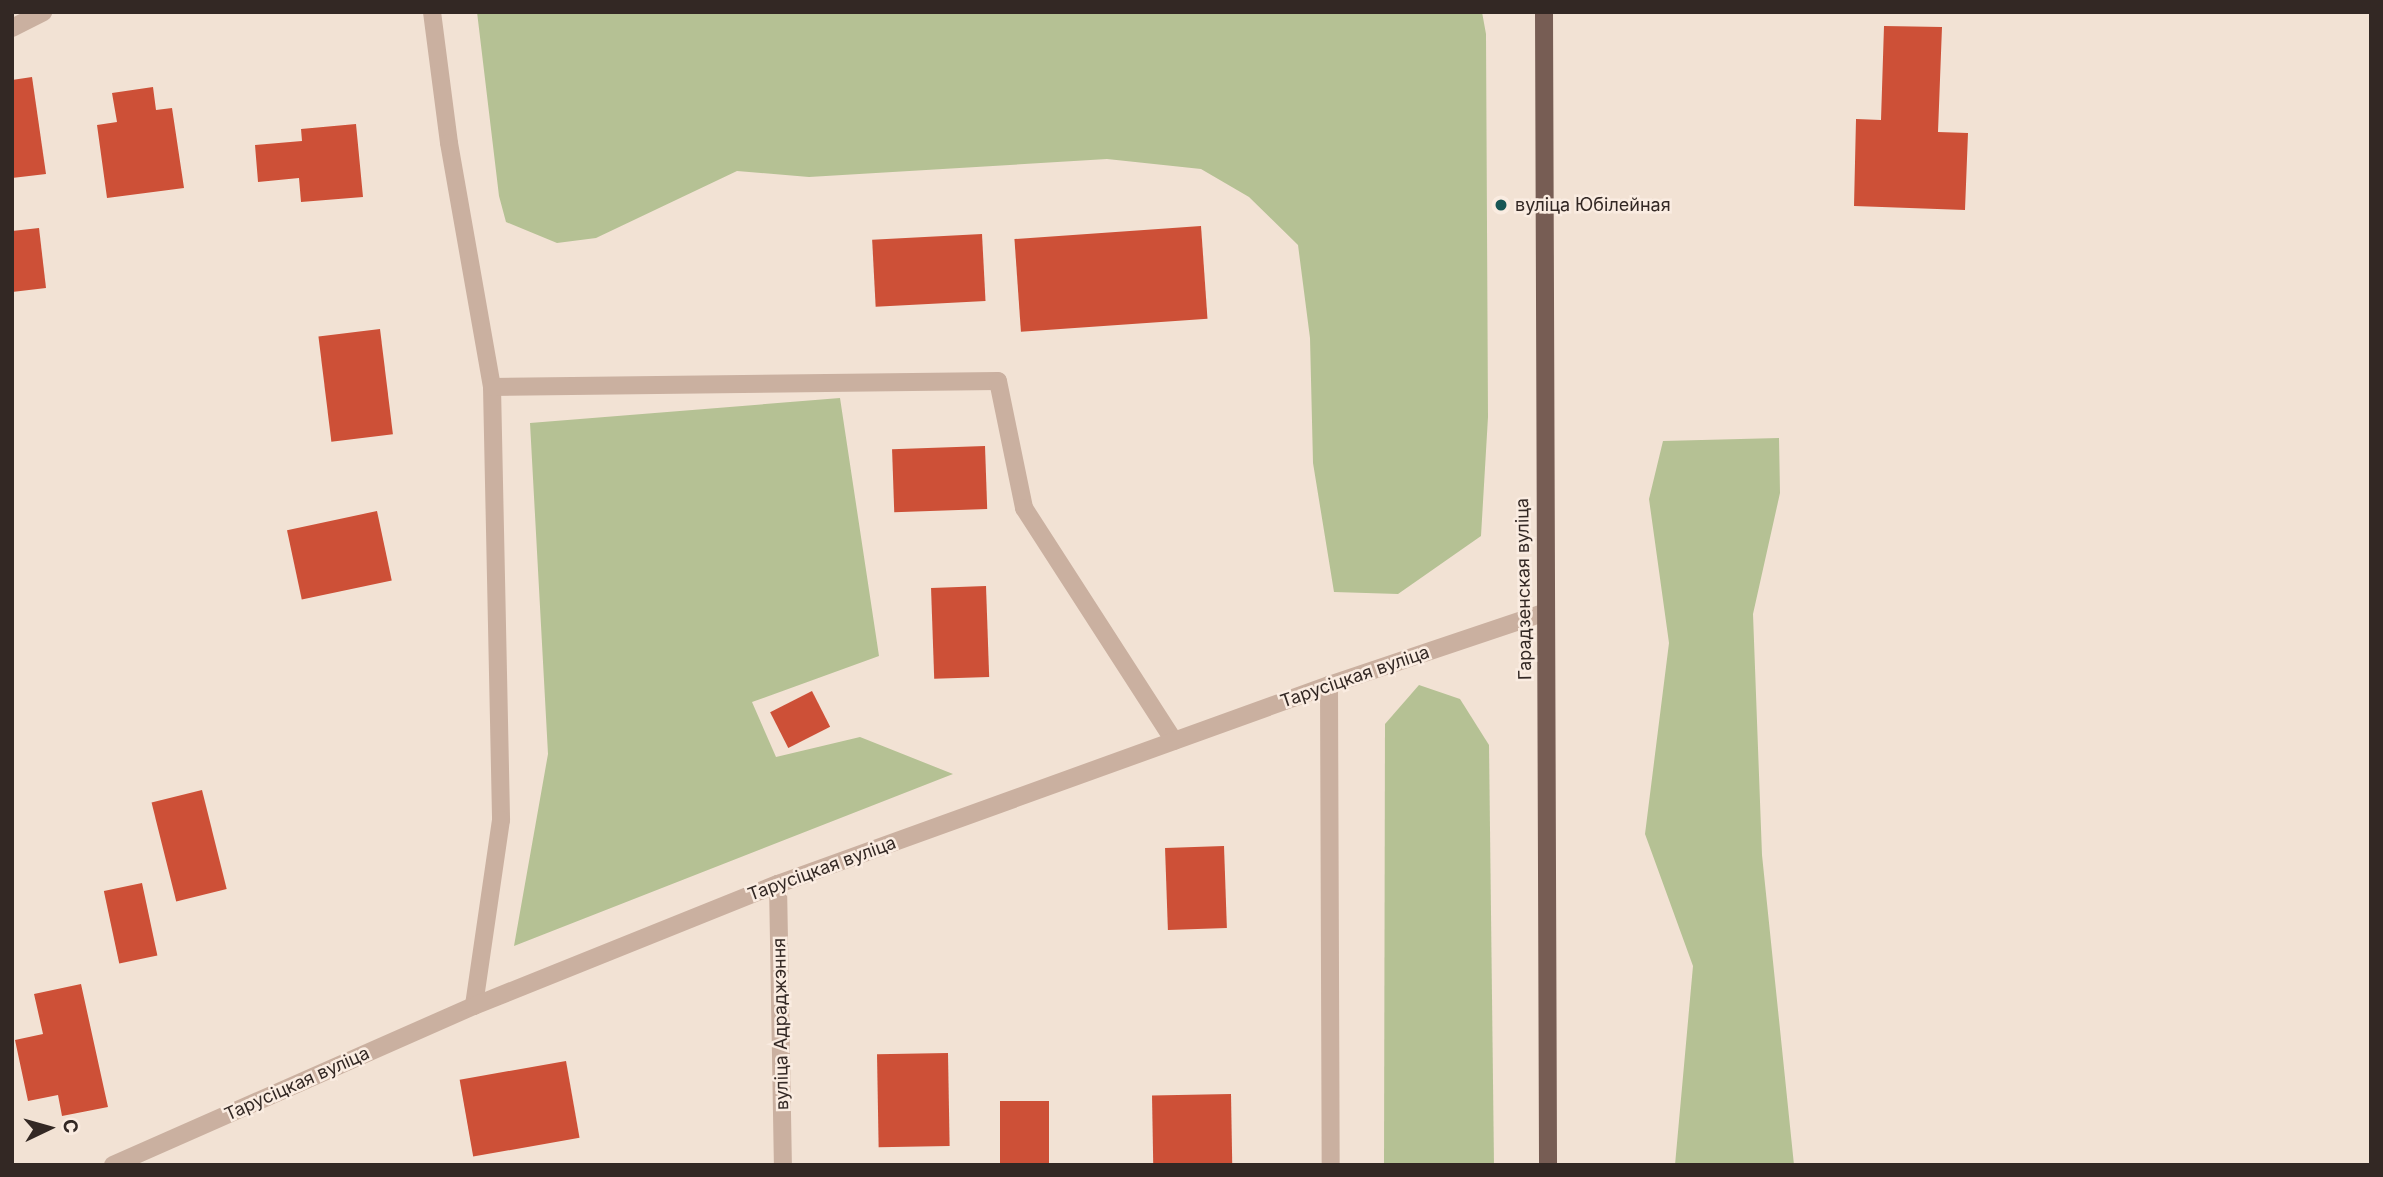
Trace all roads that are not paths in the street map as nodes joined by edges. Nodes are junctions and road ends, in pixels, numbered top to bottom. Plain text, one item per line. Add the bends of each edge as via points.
1 (43, 12) edge
2 (432, 12) edge
3 (1544, 12) edge
4 (12, 28) edge
5 (492, 387) junction
6 (1546, 612) junction
7 (1329, 685) junction
8 (1174, 741) junction
9 (778, 884) junction
10 (474, 1006) junction
11 (113, 1165) edge
12 (783, 1165) edge
13 (1331, 1165) edge
14 (1548, 1165) edge

1 - 4 street
2 - 5 street via 449,143
3 - 6 main road, Гарадзенская вуліца
5 - 8 street via 998,381 1024,509
5 - 10 street via 501,820
6 - 7 street, Тарусіцкая вуліца
6 - 14 main road, Гарадзенская вуліца
7 - 8 street, Тарусіцкая вуліца
7 - 13 street
8 - 9 street, Тарусіцкая вуліца
9 - 10 street, Тарусіцкая вуліца
9 - 12 street, вуліца Адраджэння
10 - 11 street, Тарусіцкая вуліца

